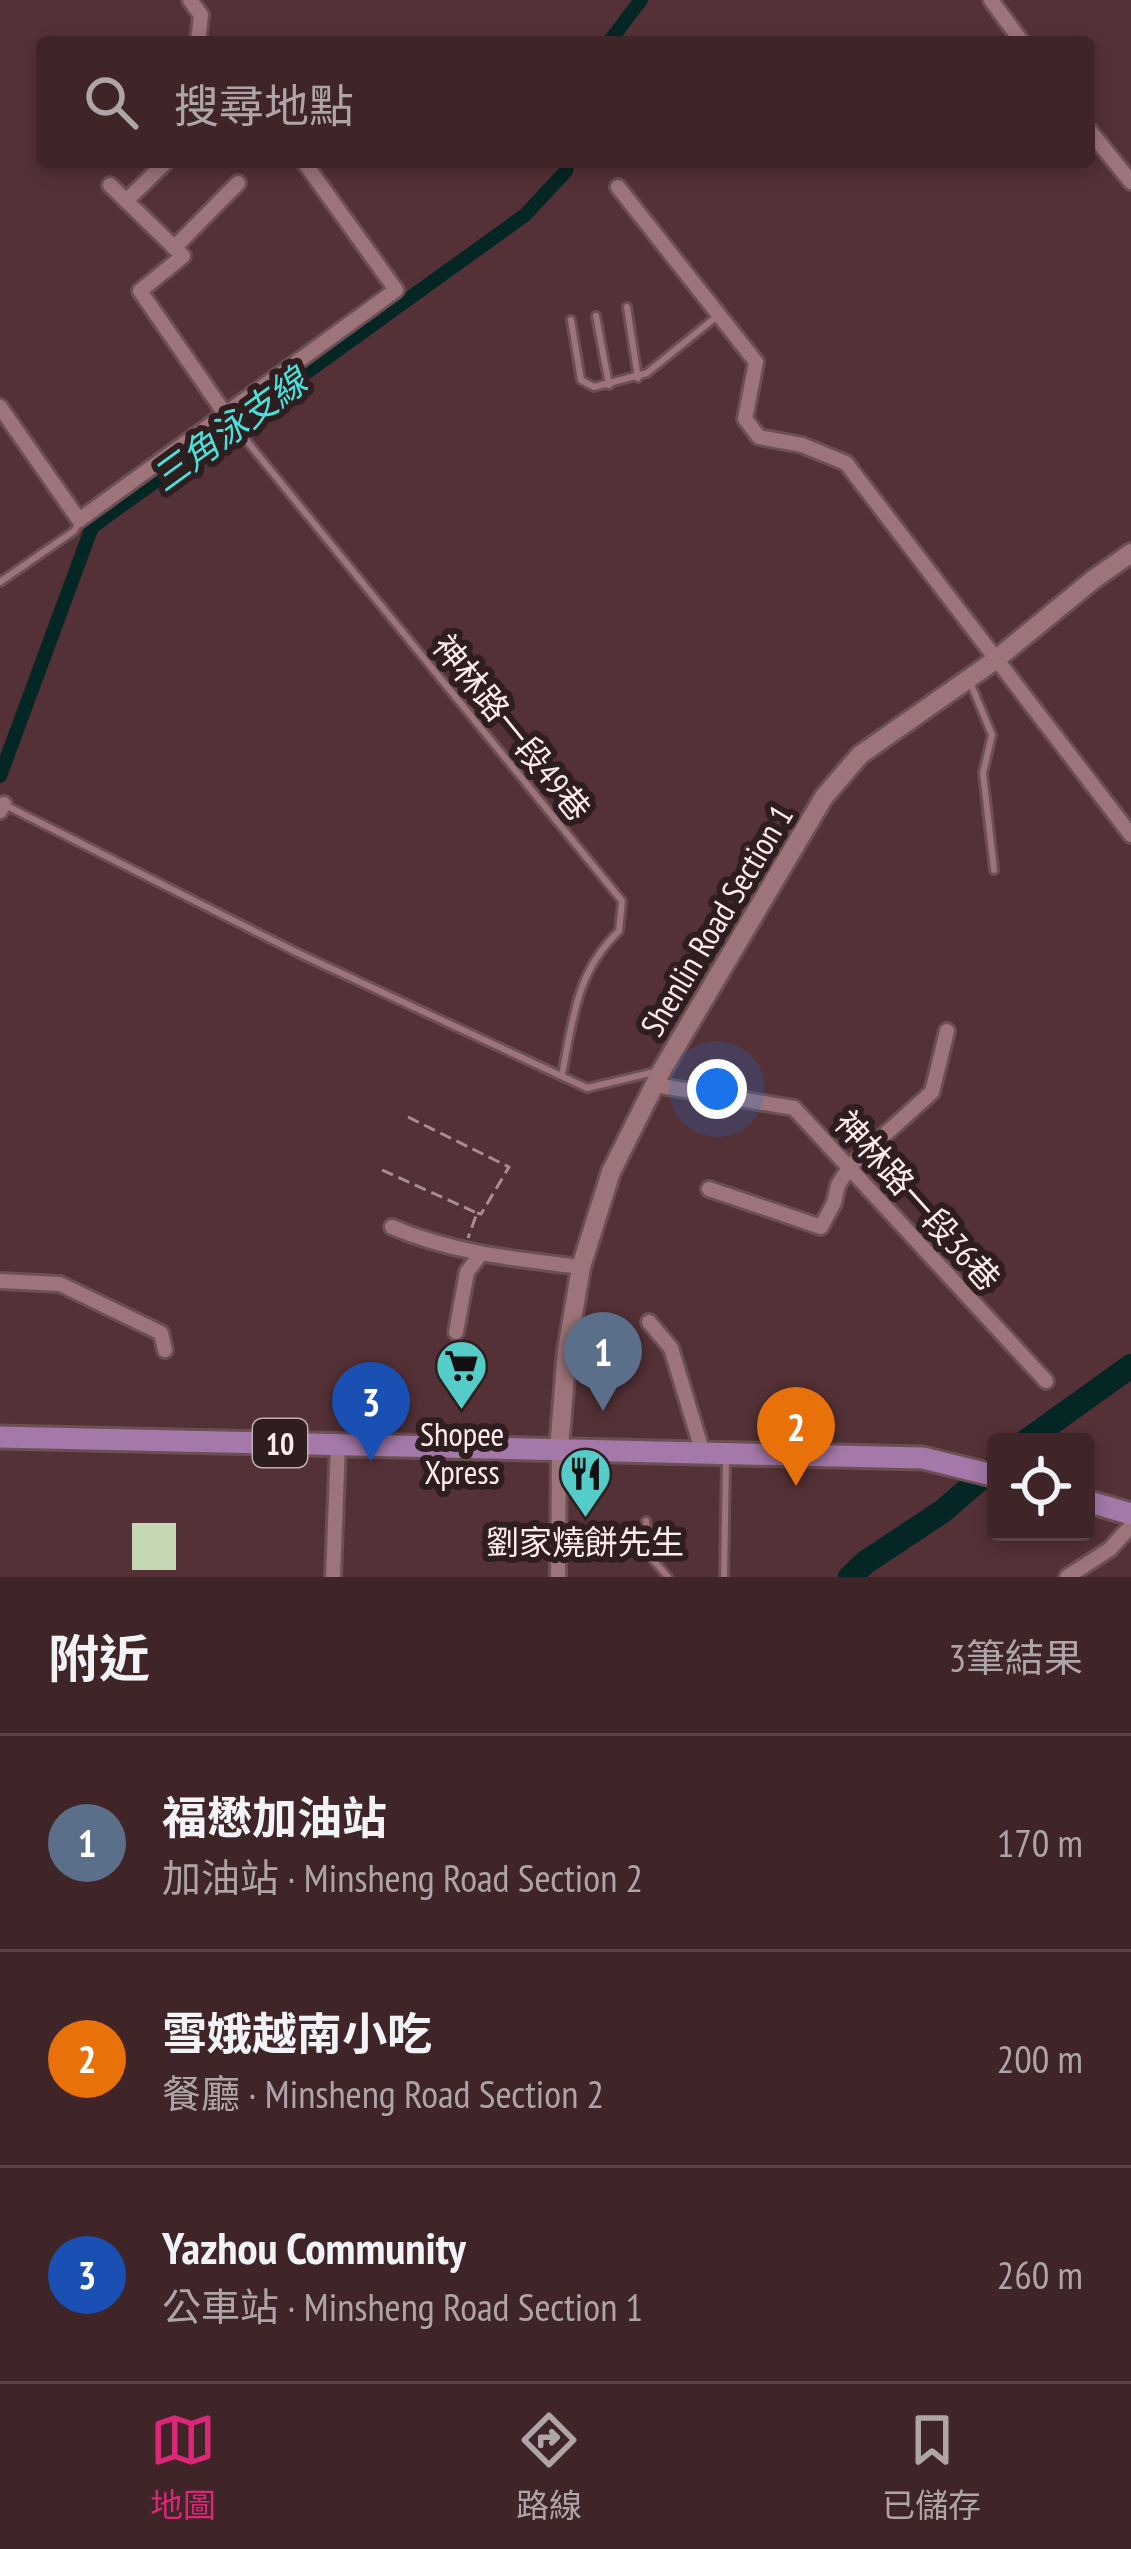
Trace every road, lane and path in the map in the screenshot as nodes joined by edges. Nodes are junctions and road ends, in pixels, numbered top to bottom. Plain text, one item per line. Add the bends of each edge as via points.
1 (190, 0) edge
2 (991, 0) edge
3 (199, 36) edge
4 (1018, 36) edge
5 (1095, 137) edge
6 (160, 168) edge
7 (308, 168) edge
8 (1131, 182) edge
9 (238, 183) dead end
10 (110, 185) dead end
11 (618, 188) dead end
12 (126, 201) junction
13 (174, 248) junction
14 (627, 307) dead end
15 (718, 314) junction
16 (596, 316) dead end
17 (571, 320) dead end
18 (638, 378) junction
19 (609, 385) junction
20 (0, 407) edge
21 (228, 418) junction
22 (79, 520) junction
23 (1130, 556) edge
24 (0, 583) edge
25 (994, 661) junction
26 (968, 678) junction
27 (1, 805) edge
28 (1131, 835) edge
29 (994, 870) dead end
30 (947, 1031) dead end
31 (562, 1075) junction
32 (658, 1077) junction
33 (408, 1118) dead end
34 (850, 1166) junction
35 (382, 1170) dead end
36 (709, 1189) dead end
37 (477, 1213) junction
38 (392, 1227) dead end
39 (472, 1253) junction
40 (581, 1267) junction
41 (0, 1281) edge
42 (649, 1322) dead end
43 (456, 1332) dead end
44 (164, 1350) dead end
45 (1046, 1381) dead end
46 (0, 1437) edge
47 (338, 1444) junction
48 (559, 1450) junction
49 (702, 1450) junction
50 (726, 1451) junction
51 (987, 1473) edge
52 (1095, 1504) edge
53 (1131, 1514) edge
54 (646, 1521) dead end
55 (1131, 1526) edge
56 (333, 1577) edge
57 (558, 1577) edge
58 (668, 1577) edge
59 (724, 1577) edge
60 (1067, 1577) edge

1 - 3 street via 201,15
2 - 4 street
5 - 8 street
6 - 12 street
7 - 21 street via 396,290
9 - 13 street
10 - 12 street
11 - 15 street
12 - 13 street
13 - 21 street via 183,256 140,291
14 - 18 lane
15 - 18 lane
15 - 25 street via 756,362 745,419 759,437 846,463
16 - 19 lane
17 - 19 lane via 581,380
18 - 19 lane
20 - 22 street
21 - 22 street
21 - 31 lane, 神林路一段49巷 via 622,901 620,931 594,955 578,997
22 - 24 lane
23 - 25 street, Shenlin Road Section 1
25 - 26 street, Shenlin Road Section 1
25 - 28 street
26 - 29 lane via 992,735 983,773
26 - 32 street, Shenlin Road Section 1 via 843,771
27 - 31 lane
30 - 34 street via 932,1093
31 - 32 lane via 587,1088
32 - 34 street, 神林路一段36巷 via 794,1108
32 - 40 street, Shenlin Road Section 1 via 611,1172
33 - 37 path via 509,1166
34 - 36 street via 821,1227
34 - 45 street, 神林路一段36巷
35 - 37 path
37 - 39 path
38 - 39 street
39 - 40 street
39 - 43 street
40 - 48 street, Shenlin Road Section 1
41 - 44 street via 88,1294 161,1333
42 - 49 street via 671,1348
46 - 47 main road, 10
47 - 48 main road, 10
47 - 56 street
48 - 49 main road, 10
48 - 57 street
49 - 50 main road, 10
50 - 51 main road, 10 via 923,1458
50 - 59 lane
52 - 53 main road
54 - 58 lane via 649,1555
55 - 60 street

